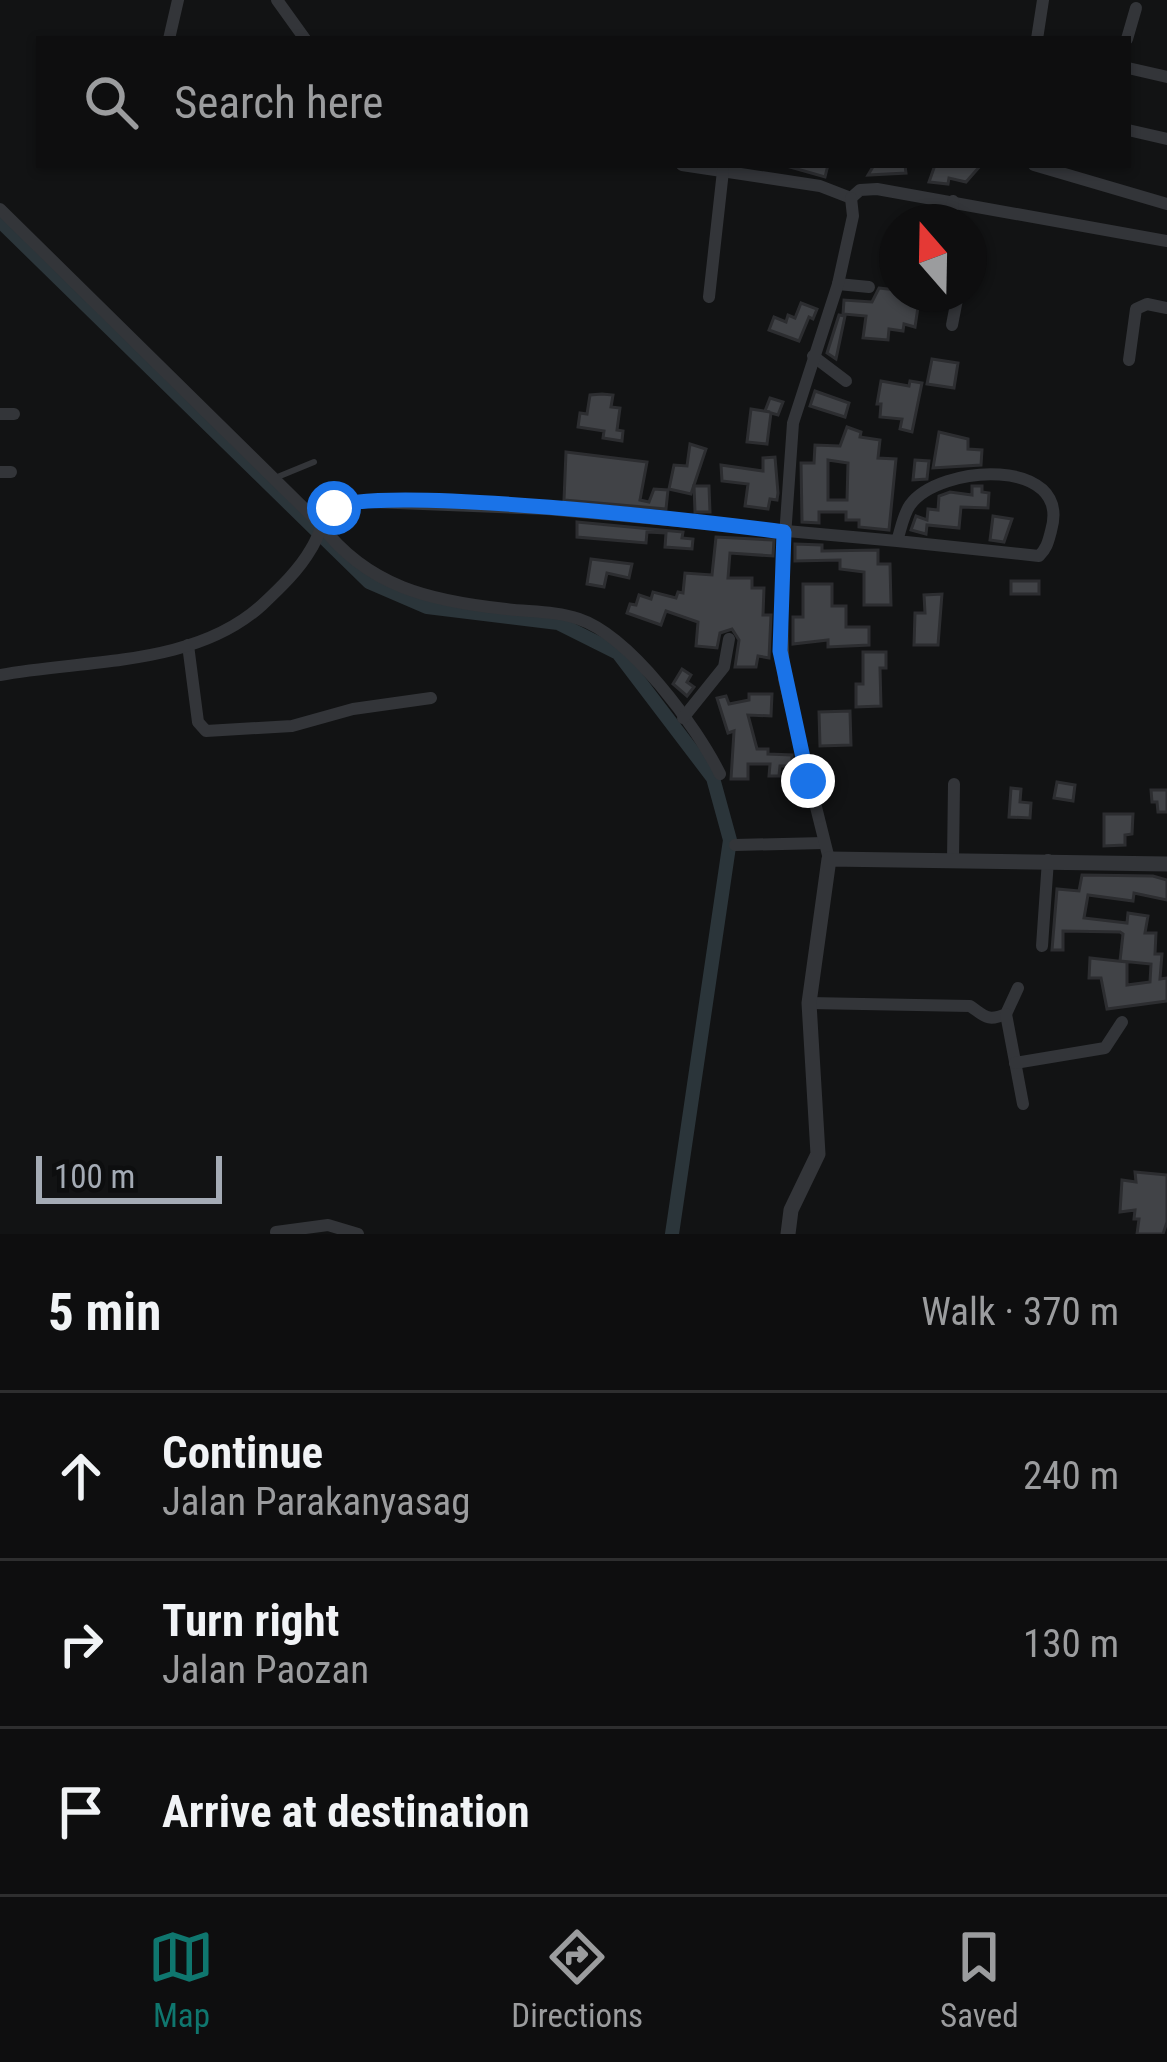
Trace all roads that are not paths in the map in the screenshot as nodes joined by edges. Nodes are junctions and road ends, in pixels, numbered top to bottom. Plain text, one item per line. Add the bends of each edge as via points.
1 (178, 0) edge
2 (277, 0) edge
3 (1042, 0) edge
4 (1136, 8) dead end
5 (170, 36) edge
6 (303, 36) edge
7 (1037, 36) edge
8 (1128, 36) edge
9 (1131, 69) edge
10 (1167, 77) edge
11 (1131, 131) edge
12 (1167, 139) edge
13 (702, 168) edge
14 (1044, 168) edge
15 (723, 171) junction
16 (851, 198) junction
17 (953, 201) junction
18 (953, 204) edge
19 (1167, 204) edge
20 (0, 209) edge
21 (1166, 239) edge
22 (838, 284) junction
23 (869, 287) dead end
24 (709, 297) dead end
25 (1167, 308) edge
26 (955, 312) edge
27 (952, 326) dead end
28 (813, 356) junction
29 (1129, 360) dead end
30 (846, 381) dead end
31 (314, 462) dead end
32 (272, 479) junction
33 (319, 527) junction
34 (784, 532) junction
35 (897, 541) junction
36 (729, 639) dead end
37 (188, 645) junction
38 (0, 675) edge
39 (431, 698) dead end
40 (683, 718) junction
41 (720, 774) dead end
42 (954, 784) dead end
43 (735, 844) dead end
44 (826, 851) junction
45 (953, 860) junction
46 (1048, 860) junction
47 (1167, 864) edge
48 (1042, 946) dead end
49 (1018, 988) dead end
50 (809, 1003) junction
51 (1006, 1014) junction
52 (1122, 1022) dead end
53 (1015, 1063) junction
54 (1023, 1103) dead end
55 (276, 1232) edge
56 (358, 1234) edge
57 (788, 1234) edge

1 - 5 street
2 - 6 street
3 - 7 street
4 - 8 street
9 - 10 street
11 - 12 street
13 - 15 street
14 - 19 street
15 - 16 street
15 - 24 street
16 - 17 street via 877,189
16 - 22 street
17 - 18 street
17 - 21 street
20 - 32 street
22 - 23 street
22 - 28 street
25 - 29 street via 1136,309
26 - 27 street
28 - 30 street
28 - 34 street via 793,423
31 - 32 lane
32 - 33 street
33 - 34 street via 348,501 385,500
33 - 37 street via 292,574 243,621
33 - 40 street via 352,561 398,587 600,628
34 - 35 street
34 - 44 street via 780,651
35 - 35 street via 920,494 966,477 1031,482 1054,507 1039,556
36 - 40 street via 724,667
37 - 38 street
37 - 39 street via 206,731 292,726
40 - 41 street
42 - 45 street
43 - 44 street
44 - 45 street
44 - 50 street
45 - 46 street
46 - 47 street
46 - 48 street
49 - 51 street
50 - 51 street
50 - 57 street via 818,1154
51 - 53 street
52 - 53 street via 1105,1048
53 - 54 street
55 - 56 street via 328,1225

